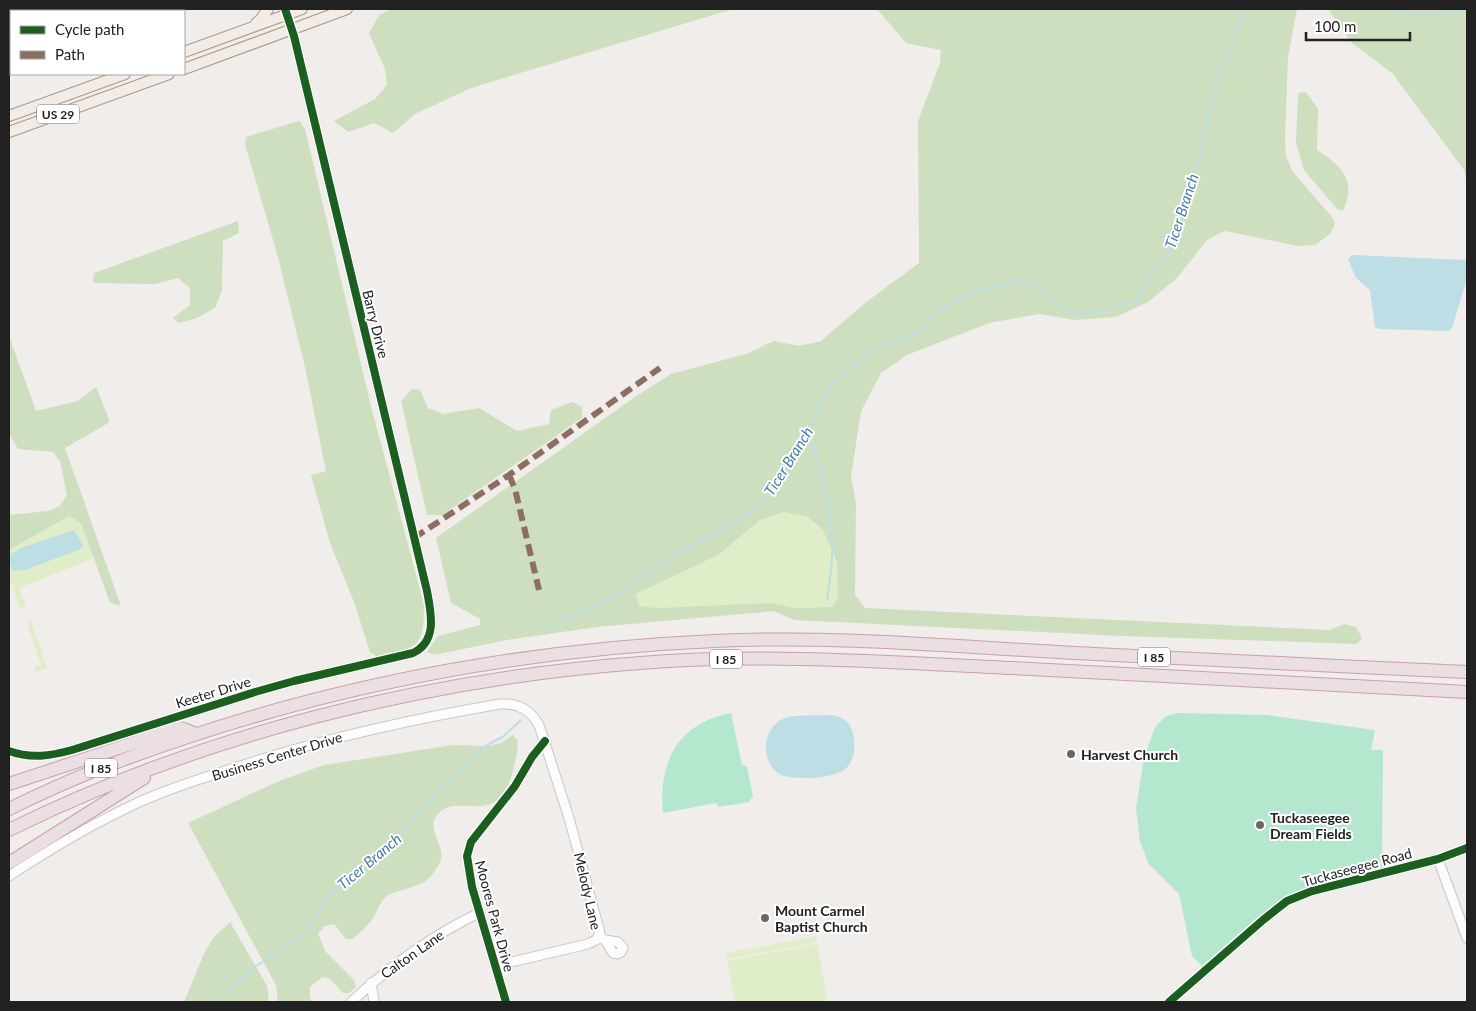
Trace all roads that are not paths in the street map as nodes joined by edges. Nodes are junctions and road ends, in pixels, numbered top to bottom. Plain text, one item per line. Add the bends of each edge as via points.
1 (268, 9) edge
2 (302, 9) edge
3 (347, 9) edge
4 (286, 12) edge
5 (249, 28) junction
6 (291, 29) junction
7 (185, 52) edge
8 (185, 68) edge
9 (122, 75) edge
10 (167, 75) edge
11 (21, 112) junction
12 (9, 116) edge
13 (9, 124) edge
14 (9, 132) edge
15 (424, 645) joint
16 (1467, 672) edge
17 (1467, 692) edge
18 (196, 734) junction
19 (545, 741) junction
20 (9, 751) edge
21 (167, 764) junction
22 (9, 784) edge
23 (9, 809) edge
24 (9, 830) edge
25 (1467, 848) edge
26 (1438, 859) junction
27 (9, 863) edge
28 (9, 876) edge
29 (479, 913) junction
30 (1467, 938) edge
31 (495, 966) junction
32 (371, 983) junction
33 (351, 1002) edge
34 (374, 1002) edge
35 (506, 1002) edge
36 (1169, 1002) edge

1 - 5 main road
2 - 4 main road
3 - 6 main road
4 - 5 main road
4 - 6 street, Barry Drive
5 - 7 main road
6 - 8 main road
6 - 15 street, Barry Drive via 427,591 432,622
9 - 11 main road, US 29
10 - 14 main road, US 29
11 - 12 main road, US 29
11 - 13 main road
15 - 20 street, Keeter Drive via 413,653 255,692 53,756 36,757
16 - 18 highway, I 85 via 842,641 716,641 595,649 468,667 313,700
17 - 21 highway, I 85 via 854,660 740,658 642,662 538,673 399,698 273,729
18 - 22 highway via 179,728
18 - 23 highway, I 85 via 104,767
19 - 28 street, Business Center Drive via 540,725 530,713 509,704 382,726 256,760 138,803 68,838
19 - 29 street, Moores Park Drive via 469,847 467,865
19 - 31 street, Melody Lane via 602,938
21 - 24 highway, I 85 via 74,800
21 - 27 highway
25 - 26 street, Tuckaseegee Road
26 - 30 street
26 - 36 street, Tuckaseegee Road via 1312,891 1287,901
29 - 31 street, Moores Park Drive
29 - 32 street, Calton Lane via 422,944
31 - 35 street, Moores Park Drive
32 - 33 street, Calton Lane
32 - 34 street

